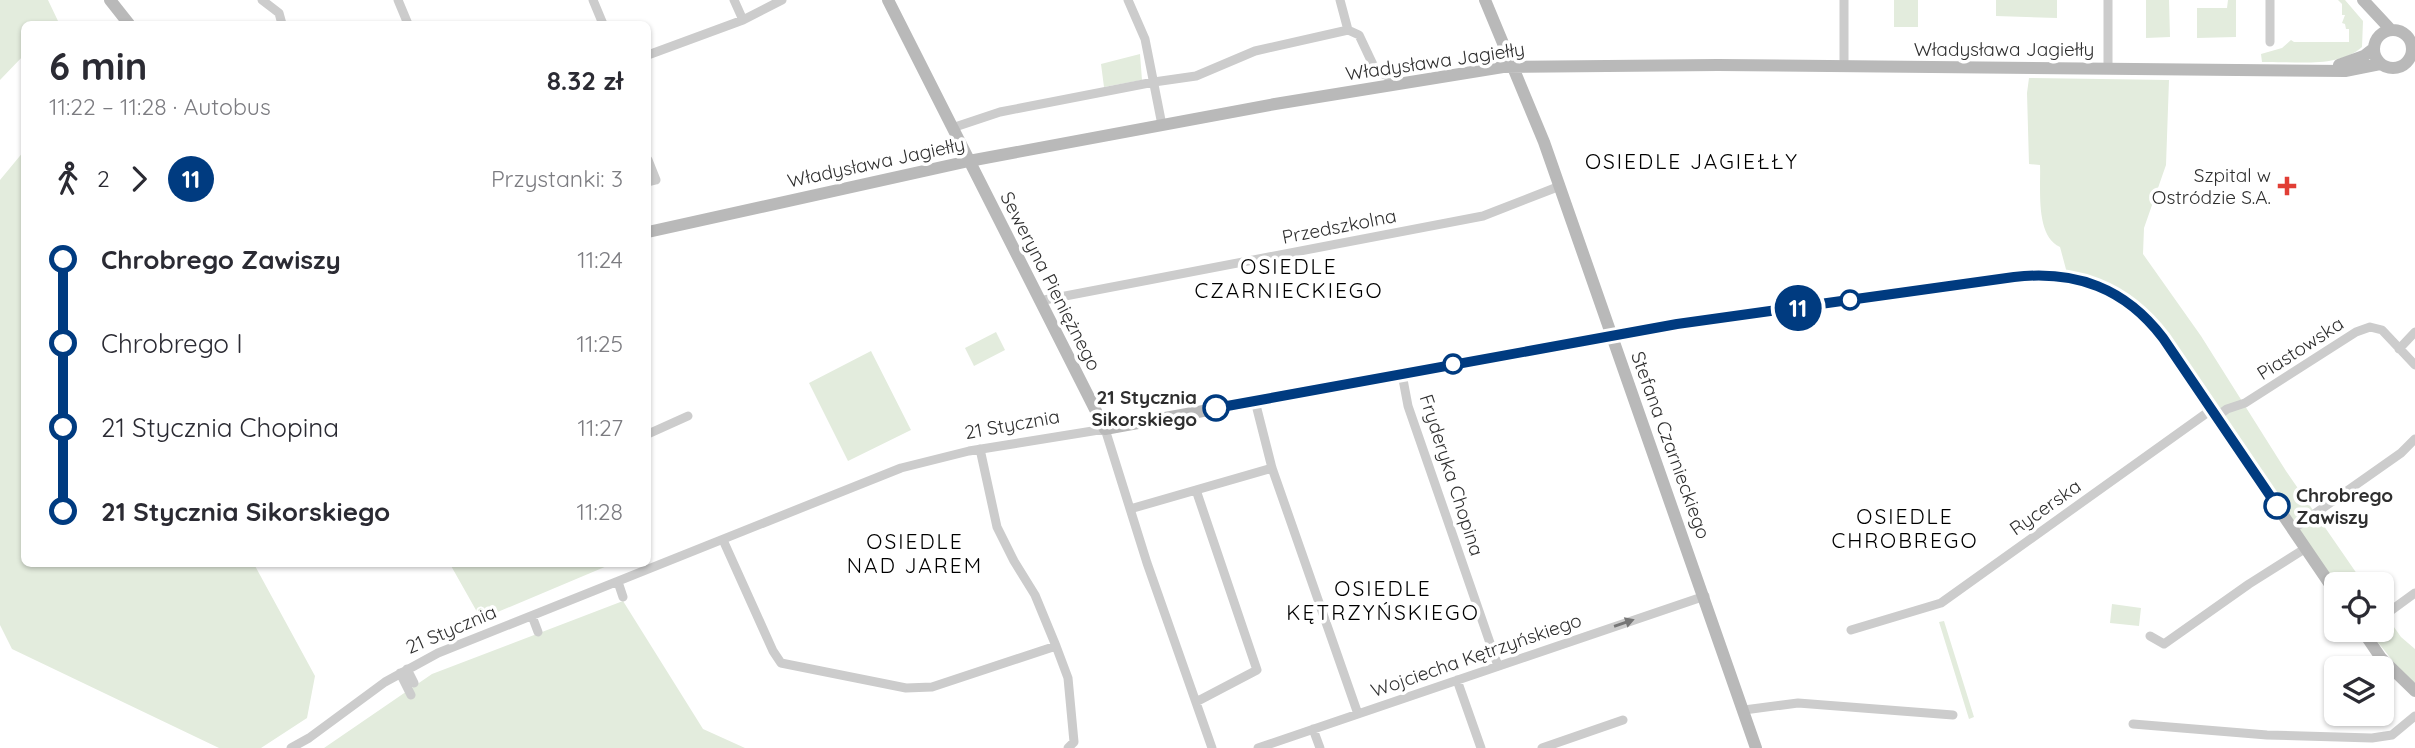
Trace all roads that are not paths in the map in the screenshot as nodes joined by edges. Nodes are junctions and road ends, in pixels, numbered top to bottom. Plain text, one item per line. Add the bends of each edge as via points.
1 (110, 0) edge
2 (262, 0) edge
3 (398, 0) edge
4 (593, 0) edge
5 (734, 0) edge
6 (782, 0) edge
7 (888, 0) edge
8 (1128, 0) edge
9 (1340, 0) edge
10 (1485, 0) edge
11 (1844, 0) edge
12 (2108, 0) edge
13 (2270, 0) edge
14 (2361, 0) edge
15 (743, 20) junction
16 (127, 21) edge
17 (281, 21) edge
18 (407, 21) edge
19 (602, 21) edge
20 (1348, 30) junction
21 (2391, 30) junction
22 (2378, 36) junction
23 (2270, 42) dead end
24 (2373, 49) junction
25 (2414, 50) edge
26 (651, 54) edge
27 (2380, 64) junction
28 (2410, 65) edge
29 (1512, 66) junction
30 (1844, 67) junction
31 (2108, 69) junction
32 (2326, 70) junction
33 (1154, 82) junction
34 (1406, 83) junction
35 (1161, 125) junction
36 (952, 128) junction
37 (969, 162) junction
38 (651, 168) edge
39 (651, 181) edge
40 (1560, 186) junction
41 (651, 231) edge
42 (1039, 301) junction
43 (2415, 332) edge
44 (1612, 337) junction
45 (2399, 349) junction
46 (2415, 365) edge
47 (1402, 374) junction
48 (1255, 401) junction
49 (2213, 413) junction
50 (688, 416) dead end
51 (1105, 429) junction
52 (651, 433) edge
53 (2415, 439) edge
54 (980, 449) junction
55 (1272, 468) junction
56 (1196, 490) junction
57 (1130, 509) junction
58 (2292, 529) junction
59 (723, 540) junction
60 (2306, 548) junction
61 (651, 564) edge
62 (639, 568) edge
63 (2324, 575) edge
64 (618, 582) junction
65 (2415, 593) edge
66 (1704, 596) junction
67 (623, 597) dead end
68 (2394, 608) edge
69 (532, 616) junction
70 (1851, 630) dead end
71 (538, 632) dead end
72 (2150, 636) dead end
73 (2371, 642) edge
74 (1056, 646) junction
75 (1498, 666) junction
76 (403, 671) junction
77 (1457, 680) junction
78 (414, 683) dead end
79 (2415, 691) edge
80 (411, 695) dead end
81 (1196, 702) junction
82 (1744, 710) junction
83 (1358, 714) junction
84 (1953, 715) dead end
85 (2415, 716) edge
86 (1623, 720) dead end
87 (2133, 724) dead end
88 (1313, 729) junction
89 (309, 738) junction
90 (291, 748) edge
91 (305, 748) edge
92 (1068, 748) edge
93 (1212, 748) edge
94 (1258, 748) edge
95 (1320, 748) edge
96 (1481, 748) edge
97 (1542, 748) edge
98 (1756, 748) edge

1 - 16 street
2 - 17 street via 279,13
3 - 18 street
4 - 19 street
5 - 15 street
6 - 15 street
7 - 36 street, Seweryna Pieniężnego
8 - 33 street
9 - 20 street
10 - 29 street, Stefana Czarnieckiego
11 - 30 street
12 - 31 street
13 - 23 street
14 - 21 street
14 - 22 street
15 - 26 street
20 - 33 street via 1255,51 1196,76
20 - 34 street via 1359,35 1376,71
21 - 22 street
21 - 25 street via 2403,33
22 - 24 street
24 - 27 street
24 - 32 street, Władysława Jagiełły
25 - 28 street
27 - 28 street via 2392,69
27 - 32 street, Władysława Jagiełły
29 - 30 street, Władysława Jagiełły
29 - 34 street, Władysława Jagiełły
29 - 40 street, Stefana Czarnieckiego
30 - 31 street, Władysława Jagiełły
31 - 32 street, Władysława Jagiełły
33 - 35 street
33 - 36 street via 1000,112
34 - 35 street, Władysława Jagiełły
35 - 37 street, Władysława Jagiełły
36 - 37 street, Seweryna Pieniężnego
37 - 41 street, Władysława Jagiełły
37 - 42 street, Seweryna Pieniężnego
38 - 39 street via 656,180
40 - 42 street, Przedszkolna via 1483,216
40 - 44 street, Stefana Czarnieckiego
42 - 51 street, Seweryna Pieniężnego
43 - 45 street
44 - 47 street, 21 Stycznia
44 - 49 street, 21 Stycznia via 1700,321 2054,275 2099,286 2130,303 2163,338
44 - 66 street, Stefana Czarnieckiego
45 - 46 street, Piastowska
45 - 49 street, Piastowska via 2382,330 2370,327 2245,403
47 - 48 street, 21 Stycznia
47 - 75 street, Fryderyka Chopina via 1408,406
48 - 51 street, 21 Stycznia
48 - 55 street
49 - 58 street, 21 Stycznia
49 - 70 street, Rycerska via 1941,603
50 - 52 street
51 - 54 street, 21 Stycznia
51 - 57 street, Seweryna Pieniężnego
53 - 58 street
54 - 59 street, 21 Stycznia via 918,463
54 - 74 street via 998,527
55 - 56 street
55 - 83 street
56 - 57 street
56 - 81 street via 1258,670
57 - 81 street, Seweryna Pieniężnego
58 - 60 street, 21 Stycznia
59 - 61 street, 21 Stycznia
59 - 74 street via 781,663 906,688 932,687
60 - 63 street, 21 Stycznia
60 - 72 street via 2164,644
62 - 64 street, 21 Stycznia
64 - 67 street
64 - 69 street, 21 Stycznia
65 - 68 street
75 -> 66 street, Wojciecha Kętrzyńskiego
66 - 82 street, Stefana Czarnieckiego
69 - 71 street
69 - 76 street, 21 Stycznia
73 - 79 street
74 - 92 street via 1068,678 1074,742
75 - 77 street, Wojciecha Kętrzyńskiego
76 - 78 street
76 - 80 street
76 - 89 street, 21 Stycznia
77 - 83 street, Wojciecha Kętrzyńskiego
77 - 96 street
81 - 93 street, Seweryna Pieniężnego
82 - 84 street via 1798,703
82 - 98 street, Stefana Czarnieckiego
83 - 88 street, Wojciecha Kętrzyńskiego
85 - 87 street via 2392,735 2372,738
86 - 97 street
88 - 94 street, Wojciecha Kętrzyńskiego
88 - 95 street
89 - 90 street, 21 Stycznia
89 - 91 street

